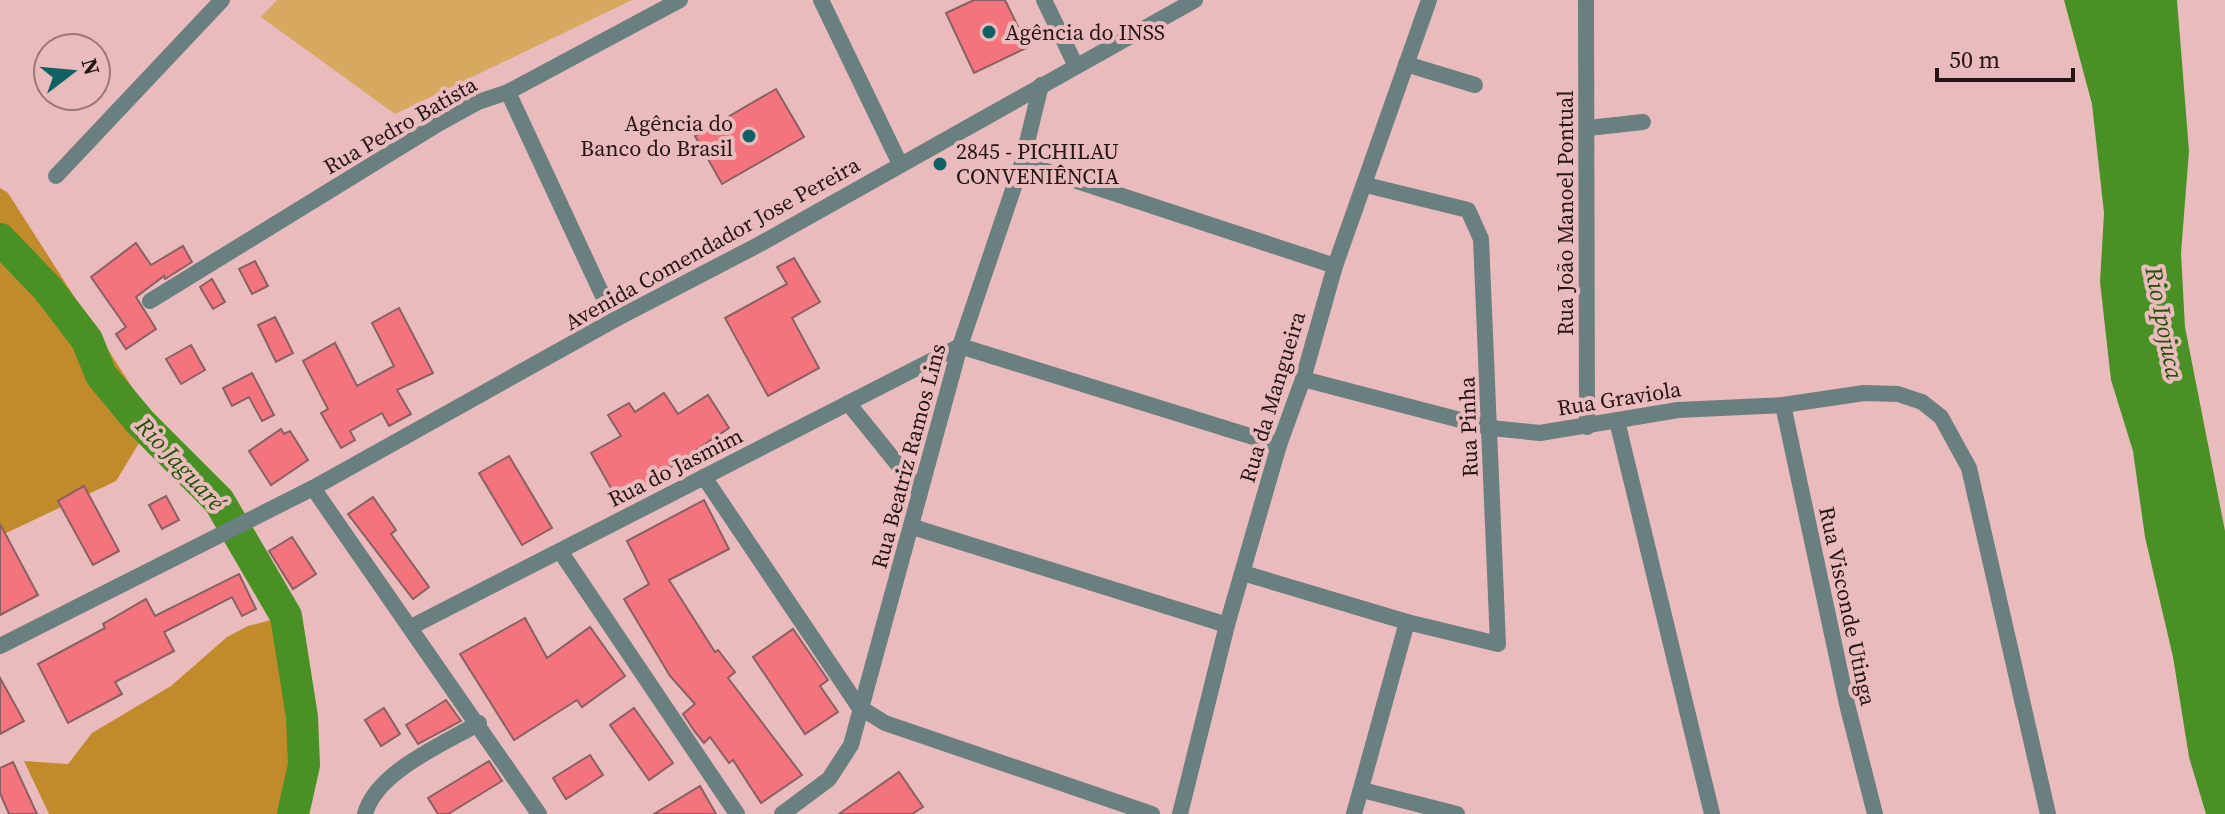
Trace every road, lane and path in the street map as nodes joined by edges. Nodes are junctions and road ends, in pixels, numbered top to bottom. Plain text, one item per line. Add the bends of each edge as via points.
1 (222, 0) edge
2 (680, 0) edge
3 (821, 0) edge
4 (1044, 0) edge
5 (1195, 0) edge
6 (1429, 0) edge
7 (1586, 0) edge
8 (1406, 64) junction
9 (1076, 66) junction
10 (1041, 85) junction
11 (1475, 85) dead end
12 (508, 92) junction
13 (1643, 122) dead end
14 (1588, 128) junction
15 (1022, 163) junction
16 (900, 164) junction
17 (56, 176) dead end
18 (1366, 185) junction
19 (1335, 266) junction
20 (150, 301) dead end
21 (614, 320) junction
22 (960, 346) junction
23 (1303, 379) junction
24 (848, 403) junction
25 (1783, 405) junction
26 (1617, 421) junction
27 (1587, 427) junction
28 (1491, 428) junction
29 (1279, 445) junction
30 (704, 477) junction
31 (313, 488) junction
32 (920, 492) junction
33 (913, 527) junction
34 (560, 551) junction
35 (1243, 573) junction
36 (1407, 622) junction
37 (1227, 625) junction
38 (411, 627) junction
39 (0, 646) edge
40 (859, 707) junction
41 (479, 723) junction
42 (1362, 790) junction
43 (365, 814) edge
44 (539, 814) edge
45 (737, 814) edge
46 (782, 814) edge
47 (1152, 814) edge
48 (1180, 814) edge
49 (1354, 814) edge
50 (1457, 814) edge
51 (1712, 814) edge
52 (1875, 814) edge
53 (2048, 814) edge

1 - 17 street
2 - 12 street, Rua Pedro Batista
3 - 16 street
4 - 9 street
5 - 9 street, Avenida Comendador Jose Pereira
6 - 8 street, Rua da Mangueira
7 - 14 street, Rua João Manoel Pontual
8 - 11 street
8 - 18 street, Rua da Mangueira
9 - 10 street, Avenida Comendador Jose Pereira
10 - 15 street, Rua Beatriz Ramos Lins
10 - 16 street, Avenida Comendador Jose Pereira
12 - 20 street, Rua Pedro Batista via 438,124
12 - 21 street
13 - 14 street
14 - 27 street, Rua João Manoel Pontual
15 - 19 street
15 - 22 street, Rua Beatriz Ramos Lins
16 - 21 street, Avenida Comendador Jose Pereira
18 - 19 street, Rua da Mangueira
18 - 28 street, Rua Pinha via 1468,210 1476,222
19 - 23 street, Rua da Mangueira
21 - 31 street, Avenida Comendador Jose Pereira
22 - 24 street, Rua do Jasmim
22 - 29 street
22 - 32 street, Rua Beatriz Ramos Lins
23 - 28 street, Rua Graviola
23 - 29 street, Rua da Mangueira
24 - 30 street, Rua do Jasmim
24 - 32 street
25 - 26 street, Rua Graviola via 1722,405
25 - 52 street, Rua Visconde Utinga
25 - 53 street, Rua Graviola via 1864,393 1898,394 1922,402 1941,417 1969,468
26 - 27 street, Rua Graviola
26 - 51 street
27 - 28 street, Rua Graviola via 1540,433
28 - 36 street, Rua Pinha via 1498,644
29 - 35 street, Rua da Mangueira
30 - 34 street, Rua do Jasmim
30 - 40 street
31 - 38 street
31 - 39 street, Avenida Comendador Jose Pereira
32 - 33 street, Rua Beatriz Ramos Lins
33 - 37 street
33 - 40 street, Rua Beatriz Ramos Lins
34 - 38 street, Rua do Jasmim
34 - 45 street
35 - 36 street
35 - 37 street, Rua da Mangueira
36 - 42 street
37 - 48 street, Rua da Mangueira
38 - 41 street
40 - 46 street, Rua Beatriz Ramos Lins via 841,764
40 - 47 street via 885,723
41 - 43 street via 383,781
41 - 44 street
42 - 49 street
42 - 50 street

